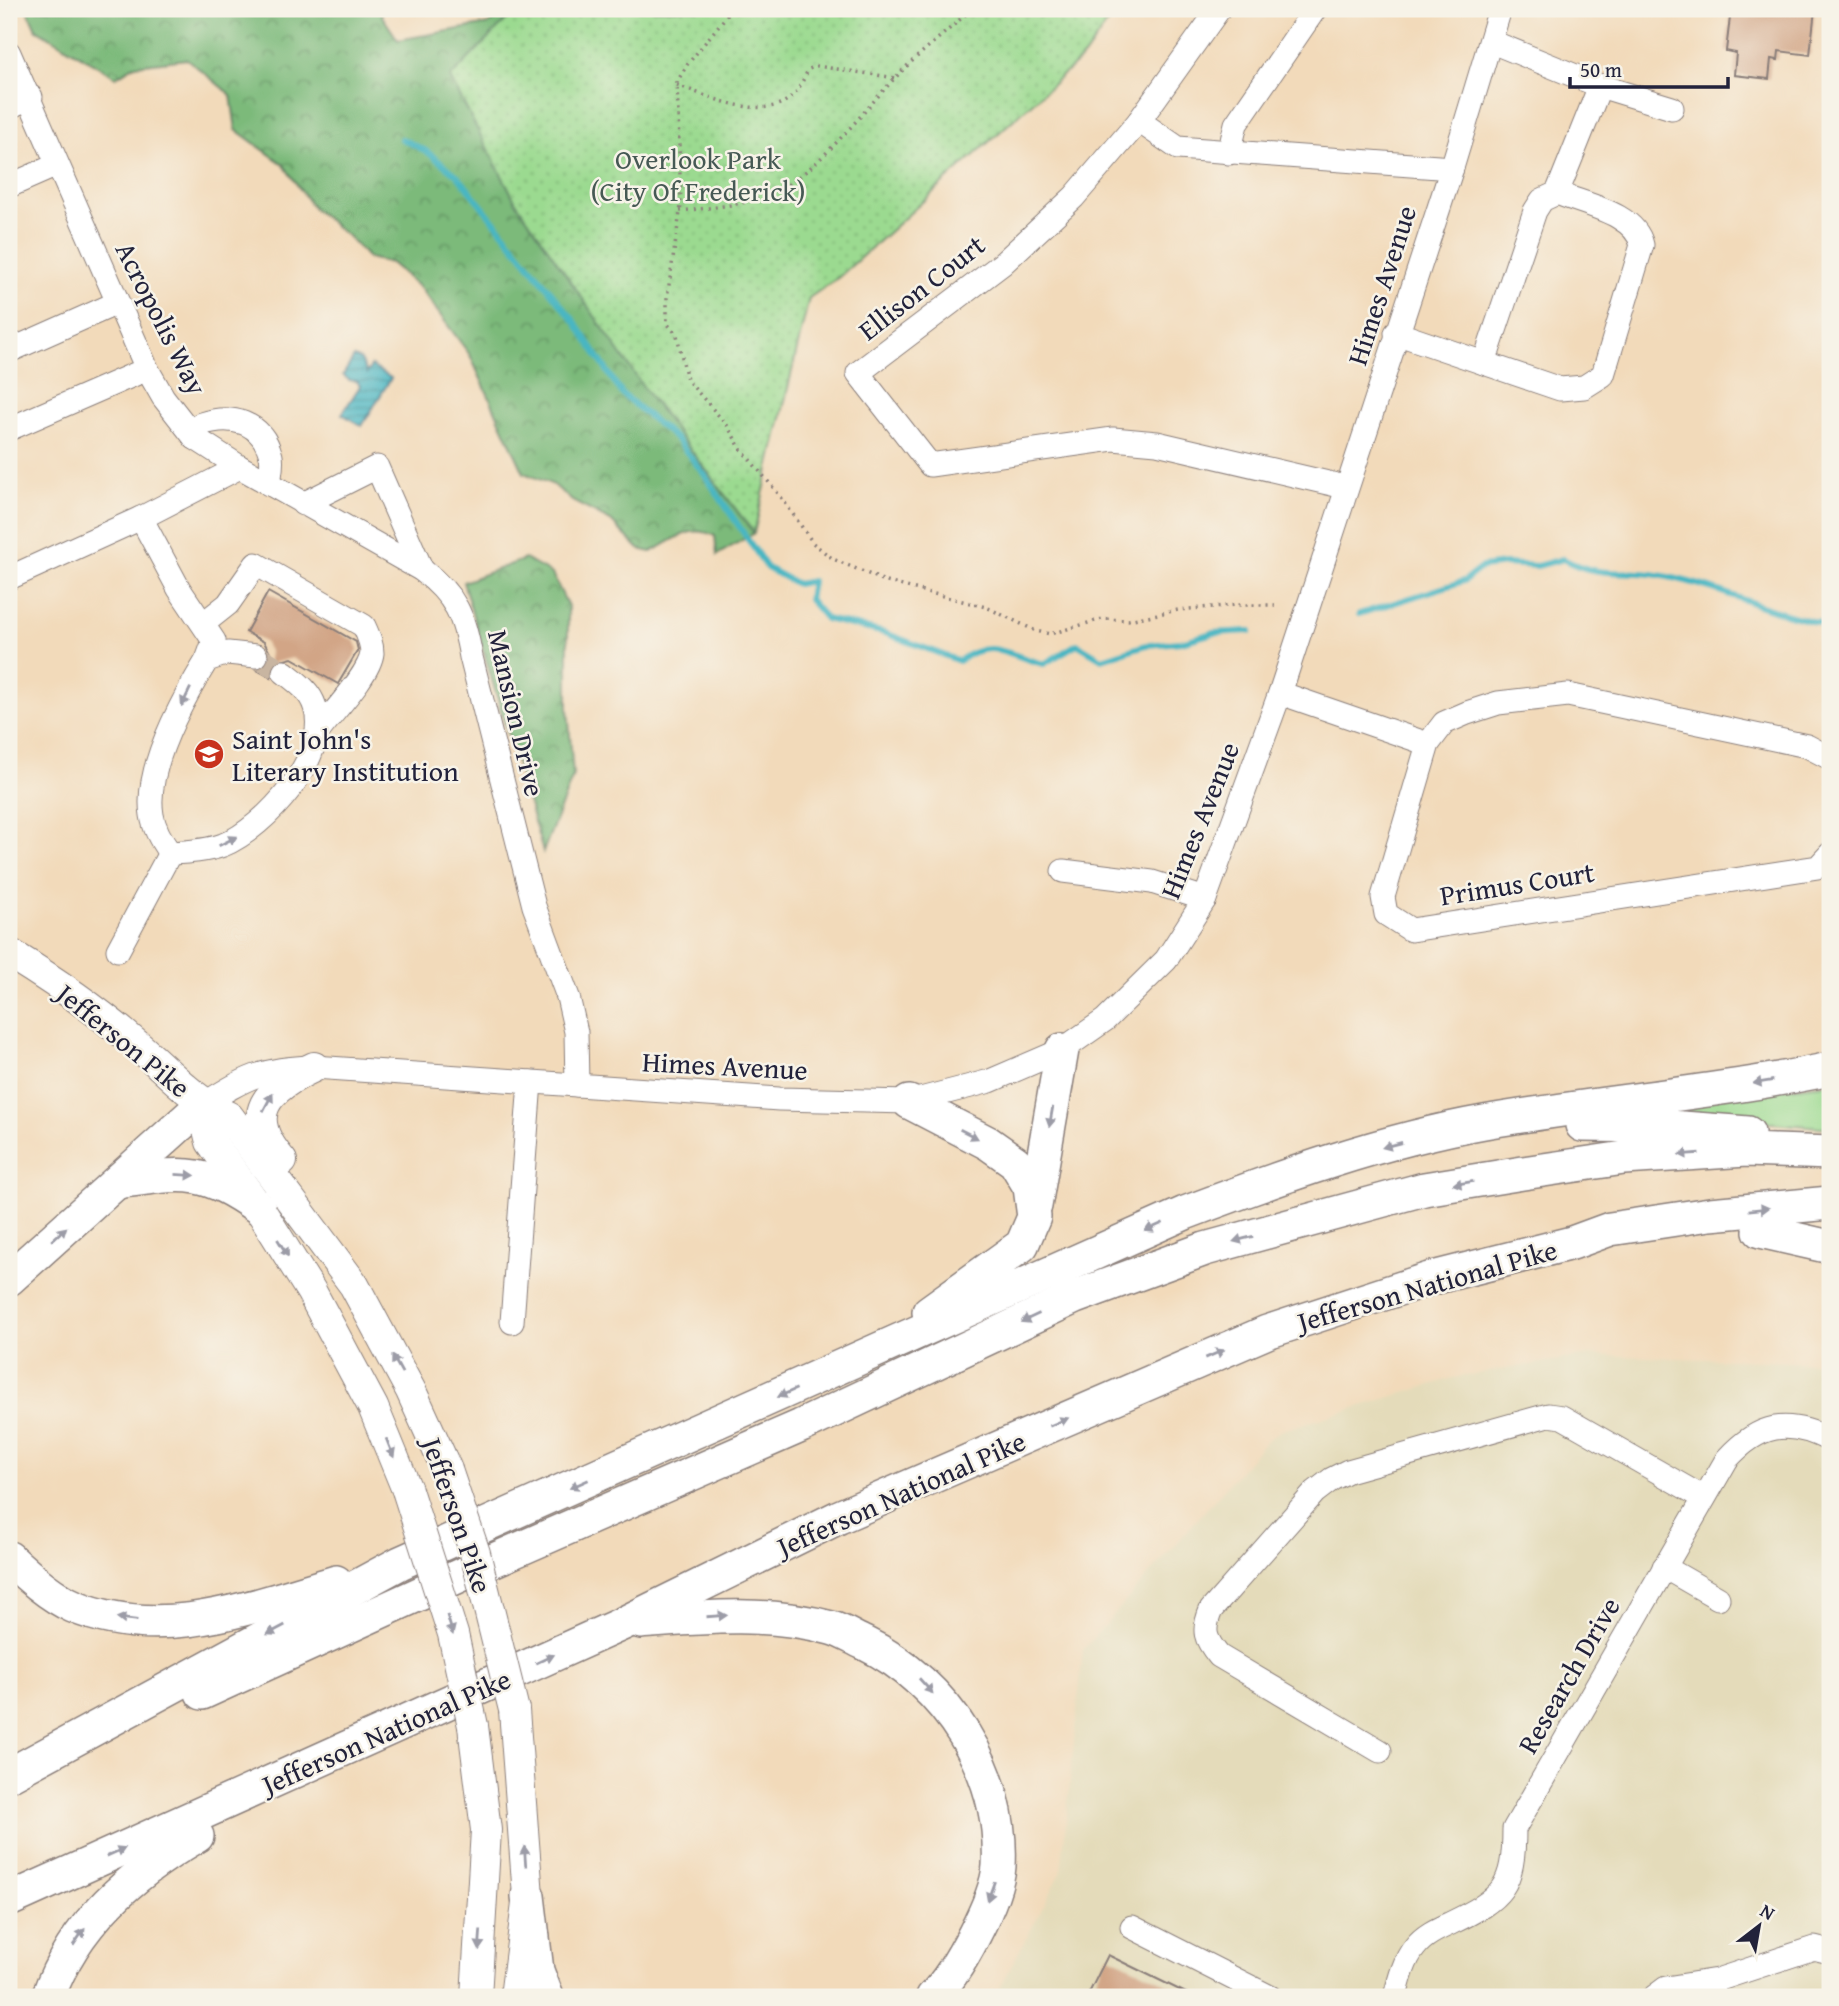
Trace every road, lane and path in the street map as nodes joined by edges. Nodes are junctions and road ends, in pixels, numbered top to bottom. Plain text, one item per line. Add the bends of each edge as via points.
1 (733, 9) edge
2 (971, 9) edge
3 (1219, 9) edge
4 (1315, 9) edge
5 (1500, 9) edge
6 (1492, 42) junction
7 (9, 52) edge
8 (895, 78) junction
9 (677, 85) junction
10 (1600, 86) junction
11 (30, 97) junction
12 (9, 107) edge
13 (1672, 108) dead end
14 (1139, 121) junction
15 (1229, 153) junction
16 (57, 164) junction
17 (1452, 168) junction
18 (9, 186) edge
19 (1557, 193) junction
20 (680, 211) junction
21 (117, 303) junction
22 (1396, 333) junction
23 (9, 351) edge
24 (1484, 363) junction
25 (147, 369) junction
26 (9, 429) edge
27 (195, 438) junction
28 (240, 467) junction
29 (268, 484) junction
30 (1345, 487) junction
31 (303, 504) junction
32 (141, 518) junction
33 (422, 570) junction
34 (9, 578) edge
35 (1275, 605) dead end
36 (204, 623) junction
37 (256, 656) tunnel mouth
38 (208, 660) junction
39 (284, 672) tunnel mouth
40 (1280, 693) junction
41 (318, 732) junction
42 (1428, 744) junction
43 (1830, 758) edge
44 (170, 853) junction
45 (1830, 854) edge
46 (1063, 871) dead end
47 (1205, 899) junction
48 (118, 950) dead end
49 (9, 953) edge
50 (1062, 1050) junction
51 (314, 1067) junction
52 (1830, 1069) edge
53 (530, 1082) junction
54 (577, 1085) junction
55 (909, 1102) junction
56 (202, 1105) junction
57 (1482, 1122) junction
58 (1830, 1145) edge
59 (1830, 1153) edge
60 (117, 1182) junction
61 (1830, 1203) edge
62 (259, 1209) junction
63 (1034, 1217) junction
64 (1830, 1226) edge
65 (1760, 1231) junction
66 (1572, 1242) junction
67 (1830, 1247) edge
68 (9, 1279) edge
69 (354, 1285) junction
70 (512, 1322) dead end
71 (850, 1365) junction
72 (1830, 1440) edge
73 (1704, 1498) junction
74 (9, 1558) edge
75 (400, 1563) junction
76 (1664, 1567) junction
77 (1718, 1598) dead end
78 (624, 1623) junction
79 (1380, 1751) dead end
80 (327, 1759) junction
81 (9, 1775) edge
82 (9, 1782) edge
83 (528, 1896) junction
84 (9, 1900) edge
85 (1132, 1927) dead end
86 (1830, 1952) edge
87 (48, 1997) edge
88 (476, 1997) edge
89 (514, 1997) edge
90 (547, 1997) edge
91 (933, 1997) edge
92 (1270, 1997) edge
93 (1395, 1997) edge
94 (1654, 1997) edge

1 - 9 path via 687,65
2 - 8 path
3 - 14 street
4 - 15 street via 1236,124
5 - 6 street, Himes Avenue
6 - 10 street
6 - 17 street, Himes Avenue
7 - 11 street, Acropolis Way
8 - 9 path via 817,66 809,69 788,100 747,107
8 - 20 path via 862,117 775,192 735,205
9 - 20 path
10 - 13 street
10 - 19 street
11 - 12 street
11 - 16 street, Acropolis Way
14 - 15 street via 1178,149
14 - 30 street, Ellison Court via 1074,197 1002,264 858,373 930,465 1112,439 1157,443
15 - 17 street
16 - 18 street
16 - 21 street, Acropolis Way
17 - 22 street, Himes Avenue
19 - 24 street via 1542,200 1535,211
19 - 24 street via 1630,223 1640,234 1642,246 1603,375 1584,387 1560,389
20 - 35 path via 667,323 677,335 687,380 727,425 813,543 833,559 887,582 986,607 1050,634 1102,619 1129,620 1236,604
21 - 23 street
21 - 25 street, Acropolis Way
22 - 24 street
22 - 30 street, Himes Avenue
25 - 26 street
25 - 27 street, Acropolis Way
27 - 28 street, Acropolis Way
27 - 29 street via 201,424 215,419 234,418 249,426 262,438 272,458
28 - 29 street, Mansion Drive
28 - 32 street
29 - 31 street, Mansion Drive
30 - 40 street, Himes Avenue
31 - 33 street, Mansion Drive
31 - 33 street via 377,467
32 - 34 street
32 - 36 street via 179,589
33 - 54 street, Mansion Drive via 443,586 465,619 534,906 568,997 576,1032
36 - 38 street via 215,641
36 - 41 street via 228,604 256,564 364,626 372,656
37 - 38 street via 229,653
38 -> 44 street via 169,733 154,776 151,813
39 - 41 street via 306,689 316,708
40 - 42 street
40 - 47 street, Himes Avenue
44 -> 41 street via 223,845 275,808 301,771
42 - 43 street, Primus Court via 1444,723 1467,713 1497,703 1568,695 1807,746
42 - 45 street, Primus Court via 1383,897 1386,914 1411,930 1818,867
44 - 48 street
46 - 47 street via 1152,882
47 - 50 street, Himes Avenue via 1166,960 1105,1020
49 - 56 main road, Jefferson Pike via 87,1005
50 - 55 street, Himes Avenue via 990,1081
50 -> 63 highway
51 - 53 street, Himes Avenue
51 - 56 street, Himes Avenue via 275,1068
69 -> 51 main road via 348,1248 313,1197 274,1153 260,1119 271,1092
52 -> 57 highway
53 - 54 street, Himes Avenue
53 - 70 street
54 - 55 street, Himes Avenue via 779,1099
55 -> 63 highway via 1015,1162 1030,1187
56 - 60 highway
56 - 62 main road, Jefferson Pike via 211,1142
56 - 69 main road, Jefferson Pike via 229,1118
57 - 58 highway via 1656,1126
57 -> 71 highway via 1294,1172 1197,1209
59 -> 82 highway via 1746,1150 1623,1158 1548,1169 1424,1189 1205,1249 1075,1297 801,1426 485,1564
60 -> 62 highway via 179,1174 207,1177
68 -> 60 highway
66 -> 61 highway, Jefferson National Pike via 1622,1227
62 -> 88 main road, Jefferson Pike, bridge via 311,1291 373,1407 407,1490 453,1634 473,1726 486,1830
63 - 71 highway via 1022,1245 1000,1264
64 - 65 highway
65 - 66 highway via 1609,1245
65 - 67 highway
78 -> 66 highway, Jefferson National Pike via 839,1517 1267,1332 1429,1279
83 -> 69 main road, Jefferson Pike, bridge via 514,1710 475,1553 447,1470
71 -> 75 highway
72 - 73 street, Research Drive via 1774,1426 1755,1434 1727,1459
73 - 76 street, Research Drive
73 - 79 street via 1562,1418 1548,1415 1348,1471 1315,1492 1211,1610 1204,1627 1207,1642 1219,1656
75 -> 74 highway via 218,1617 165,1623 72,1606
75 -> 81 highway
76 - 77 street
76 - 93 street, Research Drive via 1514,1829 1514,1864 1508,1881 1494,1899 1433,1931 1414,1947
80 -> 78 highway, Jefferson National Pike
78 -> 91 highway via 727,1615 833,1628 879,1650 920,1678 957,1721 985,1774 998,1820 999,1869 962,1957
84 -> 80 highway, Jefferson National Pike
87 -> 80 highway via 79,1935 118,1891 158,1859
83 - 89 main road, Jefferson Pike
83 - 90 highway via 537,1971
85 - 92 street
86 - 94 street via 1814,1948 1717,1980 1666,1988

